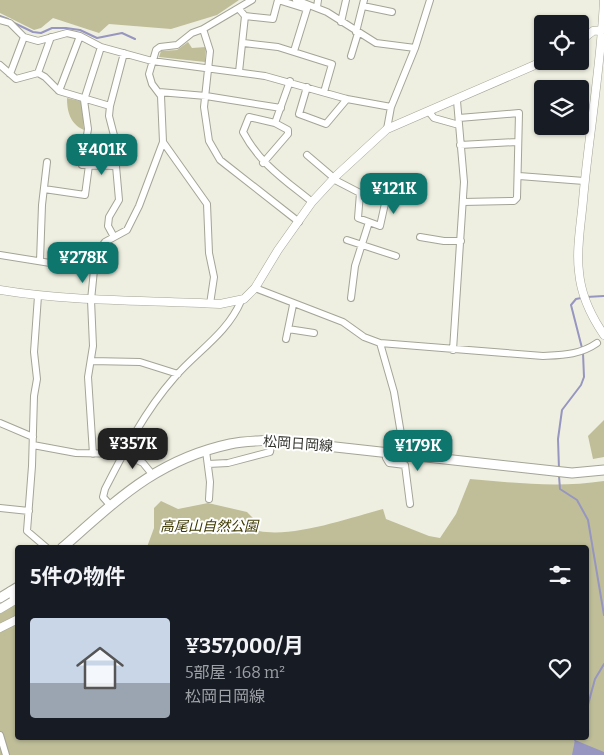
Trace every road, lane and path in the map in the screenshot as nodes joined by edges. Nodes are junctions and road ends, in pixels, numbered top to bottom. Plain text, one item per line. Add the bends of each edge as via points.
1 (252, 0) edge
2 (296, 0) edge
3 (318, 0) edge
4 (346, 0) edge
5 (430, 0) edge
6 (604, 0) edge
7 (363, 3) edge
8 (317, 7) junction
9 (239, 8) junction
10 (392, 12) dead end
11 (245, 16) junction
12 (0, 20) edge
13 (341, 22) junction
14 (204, 29) junction
15 (603, 30) edge
16 (357, 33) junction
17 (589, 34) edge
18 (52, 36) junction
19 (80, 36) junction
20 (24, 37) junction
21 (244, 43) junction
22 (100, 47) junction
23 (415, 48) junction
24 (294, 51) junction
25 (124, 53) junction
26 (351, 56) dead end
27 (152, 60) junction
28 (0, 64) edge
29 (534, 66) edge
30 (208, 67) junction
31 (239, 72) junction
32 (38, 73) junction
33 (10, 74) junction
34 (290, 81) junction
35 (308, 87) junction
36 (59, 91) junction
37 (158, 92) junction
38 (324, 92) junction
39 (206, 96) junction
40 (347, 99) junction
41 (84, 100) junction
42 (457, 101) junction
43 (110, 106) junction
44 (391, 107) junction
45 (281, 108) junction
46 (429, 112) junction
47 (459, 122) junction
48 (275, 123) junction
49 (387, 129) junction
50 (163, 142) junction
51 (517, 142) junction
52 (460, 145) junction
53 (307, 155) dead end
54 (47, 162) dead end
55 (263, 163) junction
56 (90, 166) junction
57 (116, 166) junction
58 (519, 176) junction
59 (333, 179) junction
60 (584, 181) junction
61 (44, 189) junction
62 (360, 194) junction
63 (312, 202) junction
64 (463, 202) junction
65 (299, 222) junction
66 (369, 222) junction
67 (114, 237) junction
68 (420, 237) dead end
69 (347, 240) dead end
70 (461, 240) junction
71 (362, 245) junction
72 (0, 255) edge
73 (396, 256) dead end
74 (40, 261) junction
75 (94, 270) junction
76 (255, 288) junction
77 (0, 290) edge
78 (38, 296) junction
79 (351, 298) dead end
80 (91, 300) junction
81 (241, 301) junction
82 (210, 304) junction
83 (293, 304) junction
84 (288, 329) junction
85 (314, 333) dead end
86 (604, 335) edge
87 (286, 339) dead end
88 (380, 343) junction
89 (597, 343) dead end
90 (453, 350) junction
91 (90, 361) junction
92 (178, 374) junction
93 (0, 423) edge
94 (33, 437) junction
95 (272, 440) junction
96 (33, 445) junction
97 (206, 451) junction
98 (387, 452) junction
99 (93, 454) junction
100 (124, 454) junction
101 (208, 464) junction
102 (604, 465) edge
103 (604, 470) edge
104 (566, 472) junction
105 (152, 474) junction
106 (209, 499) dead end
107 (410, 504) dead end
108 (110, 505) junction
109 (0, 508) edge
110 (29, 511) junction
111 (44, 545) edge
112 (65, 545) edge
113 (14, 589) edge
114 (0, 598) edge
115 (0, 609) edge
116 (15, 620) edge
117 (0, 628) edge
118 (0, 735) edge
119 (6, 755) edge

1 - 9 street
2 - 8 street
3 - 8 street
4 - 13 street
5 - 23 street
6 - 15 street
7 - 10 street
7 - 16 street
8 - 13 street
9 - 11 street
9 - 14 street
11 - 21 street
11 - 24 street via 273,19 278,0 307,9
12 - 20 street via 10,23
13 - 16 street
14 - 27 street via 177,45 160,47
14 - 30 street via 210,51
15 - 17 street
15 - 60 street
16 - 23 street via 382,45 400,44
16 - 26 street
18 - 19 street via 67,33
18 - 20 street via 44,41
18 - 32 street
19 - 22 street
19 - 36 street
20 - 33 street
21 - 24 street
21 - 31 street
22 - 25 street
22 - 41 street
23 - 44 street
24 - 38 street via 332,64
25 - 27 street
25 - 43 street
27 - 30 street
27 - 37 street via 149,74
28 - 33 street
29 - 42 street
30 - 31 street
30 - 39 street
31 - 34 street
32 - 33 street via 16,79
32 - 36 street
34 - 35 street
34 - 45 street
35 - 38 street
35 - 40 street via 300,114 326,124
36 - 41 street
37 - 39 street
37 - 50 street via 162,96
38 - 40 street
39 - 45 street
39 - 65 street via 204,107 209,140 220,160
40 - 44 street
41 - 43 street
41 - 56 street via 88,129 82,165
42 - 46 street
42 - 47 street
43 - 57 street via 117,147
44 - 49 street
45 - 48 street
46 - 47 street via 434,118
46 - 49 street
47 - 51 street via 519,113
47 - 52 street
48 - 55 street via 288,130 288,134
48 - 55 street via 249,117 243,132
49 - 59 street
50 - 67 street via 127,230
50 - 82 street via 207,204 209,253 214,277
51 - 52 street
51 - 58 street
52 - 64 street
53 - 59 street
54 - 61 street
55 - 63 street
56 - 57 street
56 - 61 street via 84,194
57 - 67 street via 119,200 109,217 108,226
58 - 60 street
58 - 64 street via 514,201
59 - 62 street
59 - 63 street
60 - 86 street via 578,266 587,305
61 - 74 street
62 - 66 street via 358,218
62 - 66 street via 386,199 380,226
63 - 65 street
64 - 70 street
65 - 76 street
66 - 71 street
67 - 75 street via 99,250
68 - 70 street
69 - 71 street
70 - 90 street
71 - 73 street
71 - 79 street via 354,266
72 - 74 street
74 - 75 street
75 - 80 street
76 - 81 street
76 - 83 street
77 - 78 street
78 - 80 street
78 - 94 street
80 - 82 street
80 - 91 street
81 - 82 street
81 - 92 street via 227,325
83 - 84 street
83 - 88 street via 343,322 364,337
84 - 85 street
84 - 87 street
88 - 90 street
88 - 98 street via 394,392 402,440 390,444
89 - 90 street via 588,350 568,355
91 - 92 street via 140,362
91 - 99 street via 88,386
92 - 100 street via 142,419
93 - 94 street
94 - 96 street
95 - 97 main road, 松岡日岡線 via 231,443
95 - 98 main road, 松岡日岡線
95 - 101 street via 270,452 228,463
96 - 99 street
96 - 110 street
97 - 101 street
97 - 105 main road, 松岡日岡線
98 - 104 main road, 松岡日岡線
98 - 107 street via 389,463 405,465
99 - 100 street
100 - 105 street via 143,463
100 - 108 street via 104,491 103,496
101 - 106 street
102 - 104 main road, 松岡日岡線
103 - 104 main road, 松岡日岡線
105 - 108 main road, 松岡日岡線
108 - 112 main road, 松岡日岡線
109 - 110 street
110 - 111 street via 27,530
113 - 114 main road
113 - 115 street via 14,602
116 - 117 street
118 - 119 street

